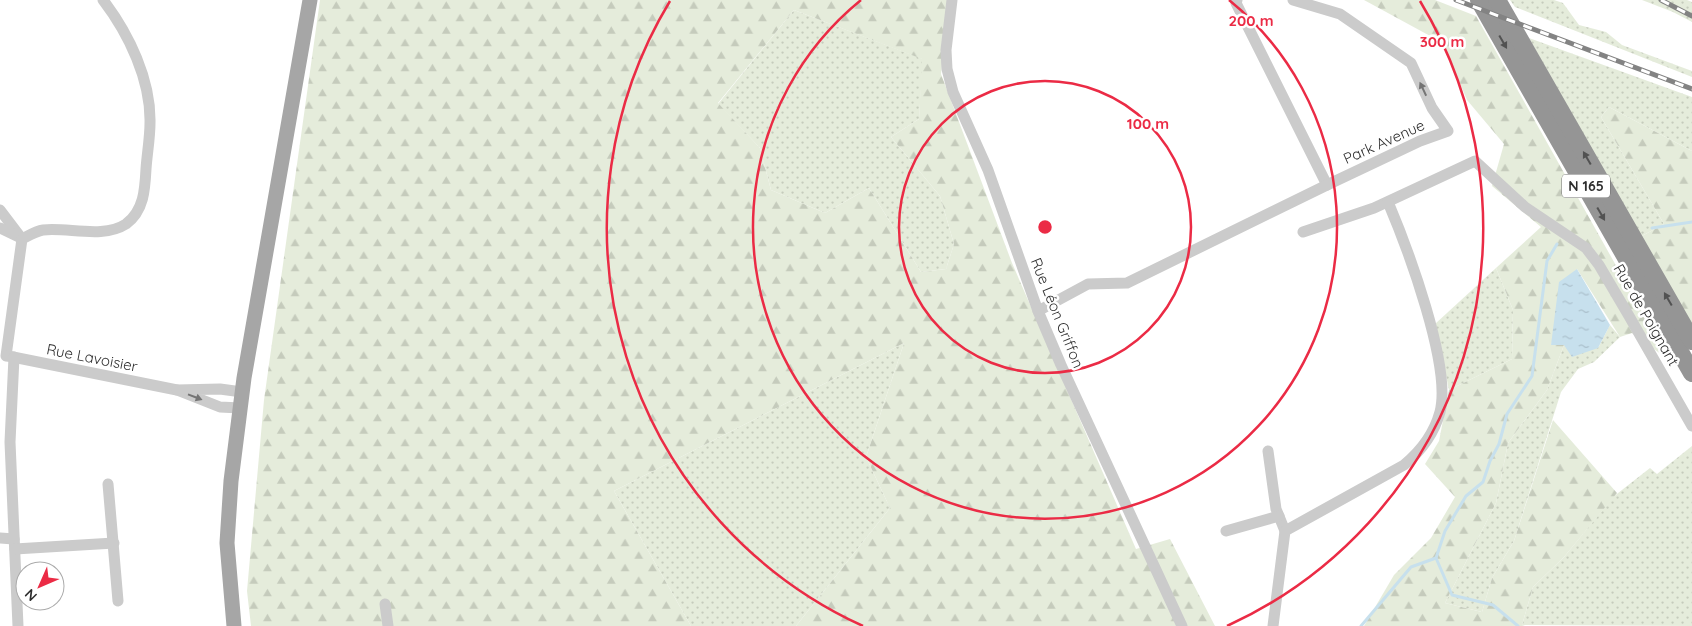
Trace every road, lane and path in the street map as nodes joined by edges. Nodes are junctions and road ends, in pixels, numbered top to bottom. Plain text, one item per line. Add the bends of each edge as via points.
1 (103, 0) edge
2 (310, 0) edge
3 (952, 0) edge
4 (1237, 0) edge
5 (1293, 0) edge
6 (1479, 0) edge
7 (1497, 0) edge
8 (1327, 184) junction
9 (1388, 202) junction
10 (0, 210) edge
11 (0, 228) edge
12 (1304, 232) dead end
13 (22, 239) junction
14 (1038, 311) junction
15 (1692, 341) edge
16 (6, 356) edge
17 (1692, 373) edge
18 (178, 390) junction
19 (242, 392) junction
20 (240, 408) junction
21 (1692, 426) edge
22 (1268, 451) dead end
23 (108, 484) dead end
24 (1279, 516) junction
25 (1226, 531) dead end
26 (1285, 531) junction
27 (0, 538) edge
28 (114, 543) junction
29 (14, 544) junction
30 (118, 601) dead end
31 (385, 604) dead end
32 (18, 626) edge
33 (234, 626) edge
34 (388, 626) edge
35 (1182, 626) edge
36 (1273, 626) edge

1 - 13 street via 134,52 146,93 150,122 144,192 138,212 126,224 110,230 41,230
2 - 19 main road
3 - 14 street, Rue Léon Griffon via 946,50 953,92 988,170
4 - 8 street via 1260,56
8 -> 5 street, Park Avenue via 1448,131 1432,108 1411,63 1340,14
6 -> 17 highway, N 165
15 -> 7 highway, N 165
8 - 14 street, Park Avenue via 1127,282 1088,284
9 - 12 street
9 - 21 street, Rue de Poignant via 1475,161 1525,207 1586,248 1626,309
9 - 26 street via 1437,351 1440,411 1431,435 1404,465
10 - 13 street
11 - 13 street
13 - 16 street
14 - 35 street, Rue Léon Griffon
16 - 18 street, Rue Lavoisier
16 - 29 street
18 - 19 street, Rue Lavoisier
18 -> 20 street, Rue Lavoisier via 220,407
19 - 20 main road
20 - 33 main road via 230,481 227,543
22 - 24 street
23 - 28 street
24 - 25 street
24 - 26 street
26 - 36 street
27 - 29 street
28 - 29 street
28 - 30 street
29 - 32 street
31 - 34 street

